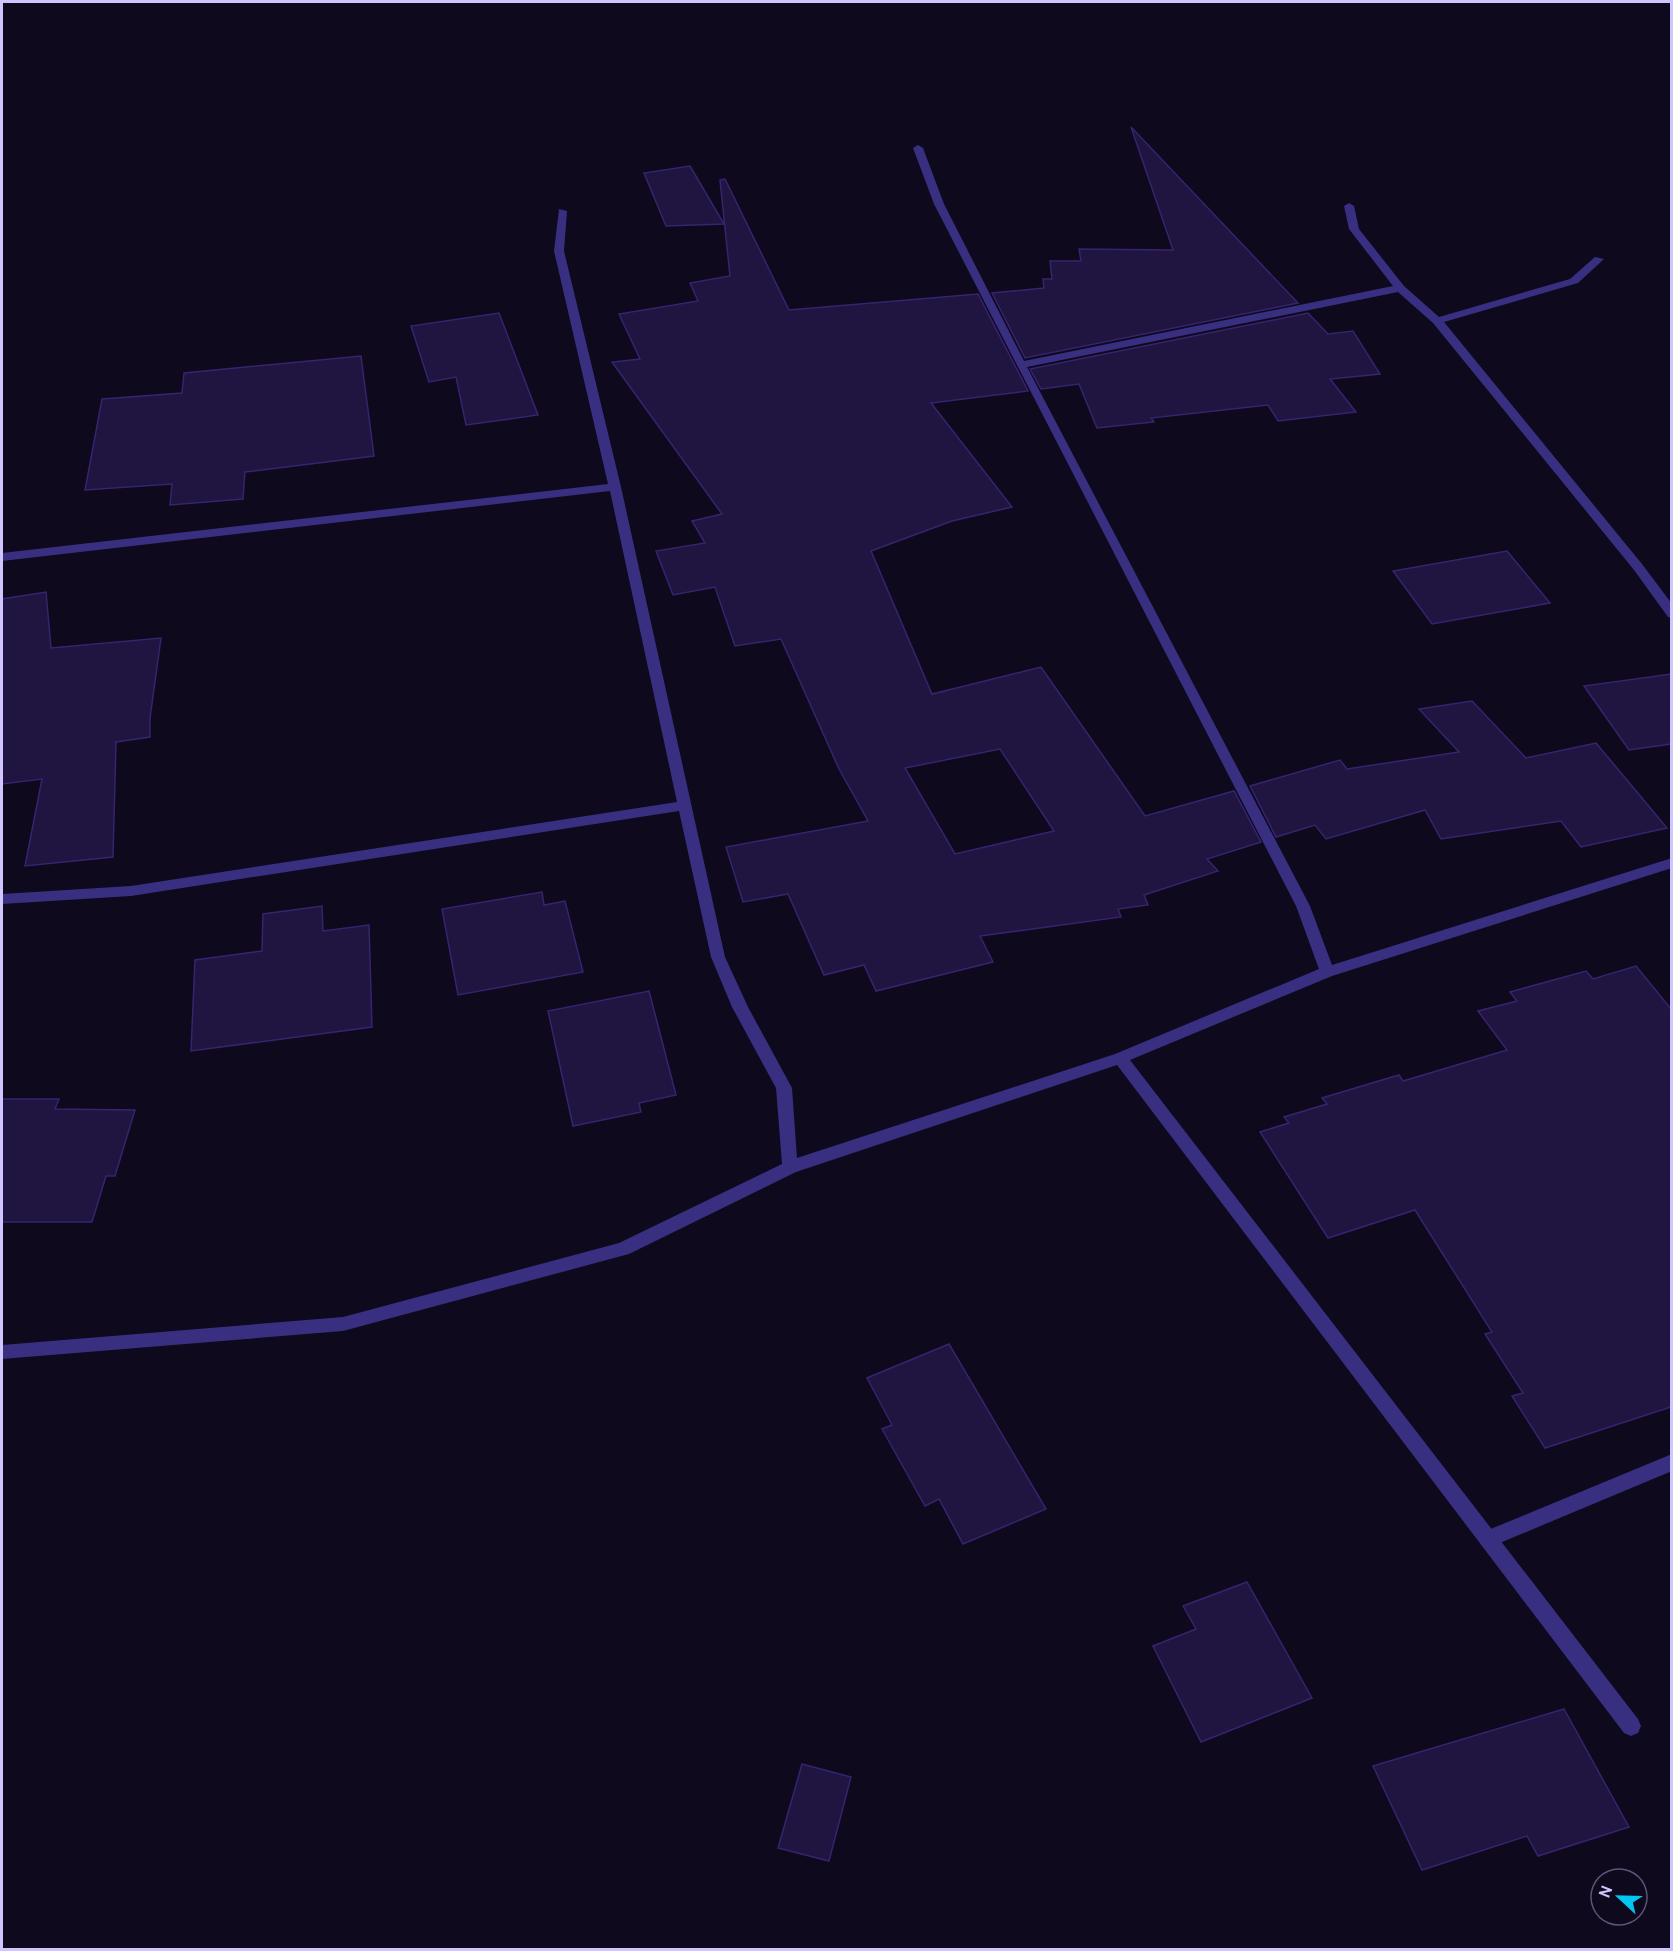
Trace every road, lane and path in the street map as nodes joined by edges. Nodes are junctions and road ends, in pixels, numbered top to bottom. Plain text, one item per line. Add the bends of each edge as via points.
1 (918, 148) dead end
2 (1349, 206) dead end
3 (562, 211) dead end
4 (1599, 259) dead end
5 (1400, 288) junction
6 (1437, 321) junction
7 (1021, 365) junction
8 (615, 487) junction
9 (2, 556) edge
10 (1671, 614) edge
11 (684, 806) junction
12 (1671, 863) edge
13 (2, 899) edge
14 (1327, 972) junction
15 (1120, 1058) junction
16 (790, 1167) junction
17 (2, 1353) edge
18 (1671, 1462) edge
19 (1488, 1539) junction
20 (1631, 1726) dead end

1 - 7 street via 939,204
2 - 5 street via 1354,229
3 - 8 street via 560,251
4 - 6 street via 1574,281
5 - 6 street
5 - 7 street
6 - 10 street via 1638,567
7 - 14 street via 1303,906
8 - 9 street
8 - 11 street
11 - 13 street via 131,891
11 - 16 street via 718,957 784,1088
12 - 14 street
14 - 15 street
15 - 16 street
15 - 19 street
16 - 17 street via 623,1249 343,1324
18 - 19 street
19 - 20 street

